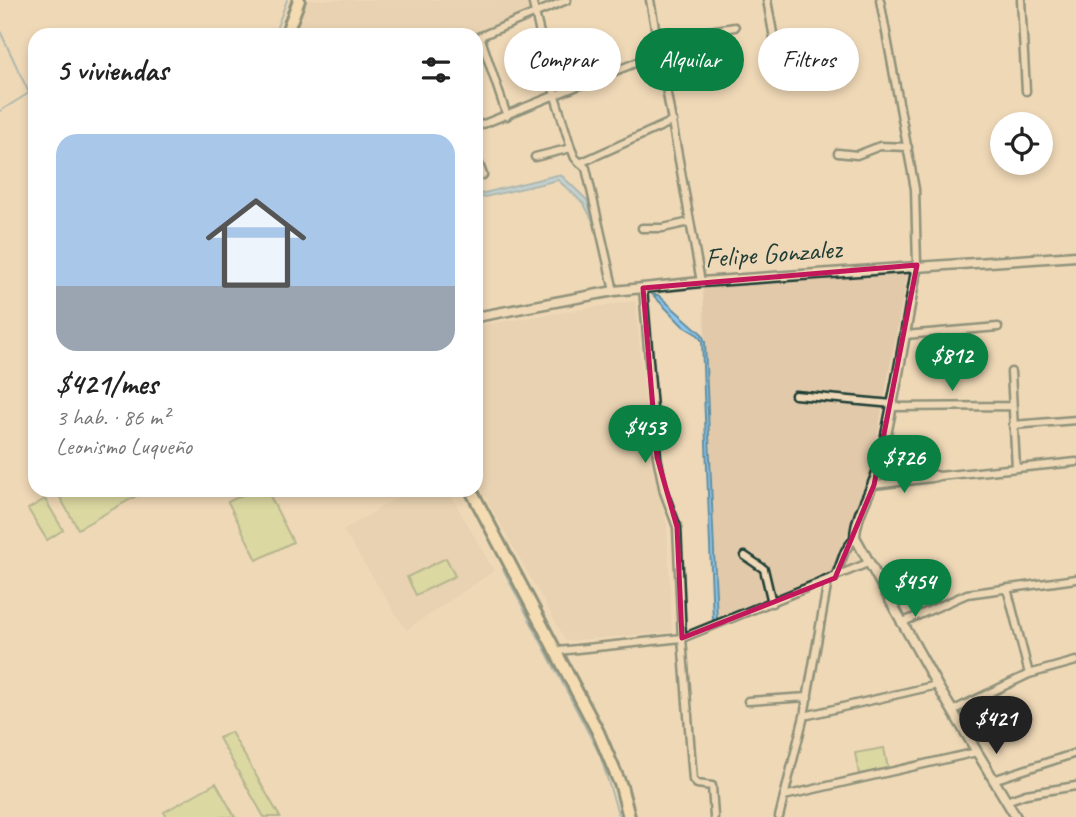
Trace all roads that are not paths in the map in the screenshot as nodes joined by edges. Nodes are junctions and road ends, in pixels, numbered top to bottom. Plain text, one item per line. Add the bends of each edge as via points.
1 (299, 0) edge
2 (532, 0) edge
3 (567, 0) edge
4 (650, 0) edge
5 (768, 0) edge
6 (880, 0) edge
7 (1021, 0) edge
8 (534, 13) junction
9 (735, 27) dead end
10 (289, 28) edge
11 (655, 28) edge
12 (728, 28) edge
13 (773, 28) edge
14 (483, 35) edge
15 (483, 51) edge
16 (635, 62) edge
17 (667, 91) edge
18 (1026, 91) dead end
19 (555, 96) junction
20 (507, 116) junction
21 (673, 121) junction
22 (483, 125) edge
23 (908, 147) junction
24 (571, 148) junction
25 (838, 153) dead end
26 (535, 157) dead end
27 (580, 163) junction
28 (690, 222) junction
29 (642, 228) dead end
30 (1076, 256) edge
31 (917, 265) junction
32 (701, 282) junction
33 (643, 288) junction
34 (614, 291) junction
35 (483, 316) edge
36 (998, 327) dead end
37 (905, 335) junction
38 (1011, 372) dead end
39 (795, 395) dead end
40 (892, 405) junction
41 (1012, 406) junction
42 (1076, 420) edge
43 (1013, 425) junction
44 (1076, 463) edge
45 (1016, 468) junction
46 (875, 481) junction
47 (475, 497) edge
48 (855, 537) junction
49 (745, 556) dead end
50 (868, 563) junction
51 (832, 579) junction
52 (1076, 579) edge
53 (1007, 588) junction
54 (772, 603) junction
55 (901, 623) junction
56 (682, 638) junction
57 (558, 651) junction
58 (1076, 661) edge
59 (1029, 674) junction
60 (937, 685) junction
61 (808, 697) junction
62 (748, 701) dead end
63 (952, 711) junction
64 (804, 716) junction
65 (977, 752) junction
66 (1076, 753) edge
67 (993, 780) junction
68 (1076, 786) edge
69 (784, 796) junction
70 (1006, 800) junction
71 (629, 817) edge
72 (714, 817) edge
73 (779, 817) edge
74 (1016, 817) edge

1 - 10 main road
2 - 8 street
3 - 8 street
4 - 11 street
5 - 13 street
6 - 23 street
7 - 18 street
8 - 14 street
8 - 19 street
9 - 12 street
15 - 20 street
16 - 19 street
17 - 21 street
19 - 20 street
19 - 24 street
20 - 22 street
21 - 27 street
21 - 28 street
23 - 25 street
23 - 31 street via 915,189
24 - 26 street
24 - 27 street
27 - 34 street via 586,168
28 - 29 street
28 - 32 street
30 - 31 street, Felipe Gonzalez
31 - 32 street, Felipe Gonzalez
31 - 37 street
32 - 33 street, Felipe Gonzalez
33 - 34 street, Felipe Gonzalez
33 - 56 street via 657,457 677,527
34 - 35 street, Felipe Gonzalez
36 - 37 street
37 - 40 street
38 - 41 street
39 - 40 street
40 - 41 street
40 - 46 street
41 - 43 street
42 - 43 street
43 - 45 street
44 - 45 street
45 - 46 street
46 - 48 street
47 - 57 main road
48 - 50 street
48 - 51 street
49 - 54 street via 764,569
50 - 51 street
50 - 55 street
51 - 54 street
51 - 61 street
52 - 53 street
53 - 55 street via 967,594
53 - 59 street
54 - 56 street
55 - 60 street
56 - 57 street
56 - 72 street via 693,780 712,786
57 - 71 main road via 598,732
58 - 59 street
59 - 63 street
60 - 63 street
60 - 64 street
61 - 62 street
61 - 64 street
63 - 65 street
64 - 69 street
65 - 67 street
65 - 69 street
66 - 67 street
67 - 70 street
68 - 70 street
69 - 73 street
70 - 74 street

